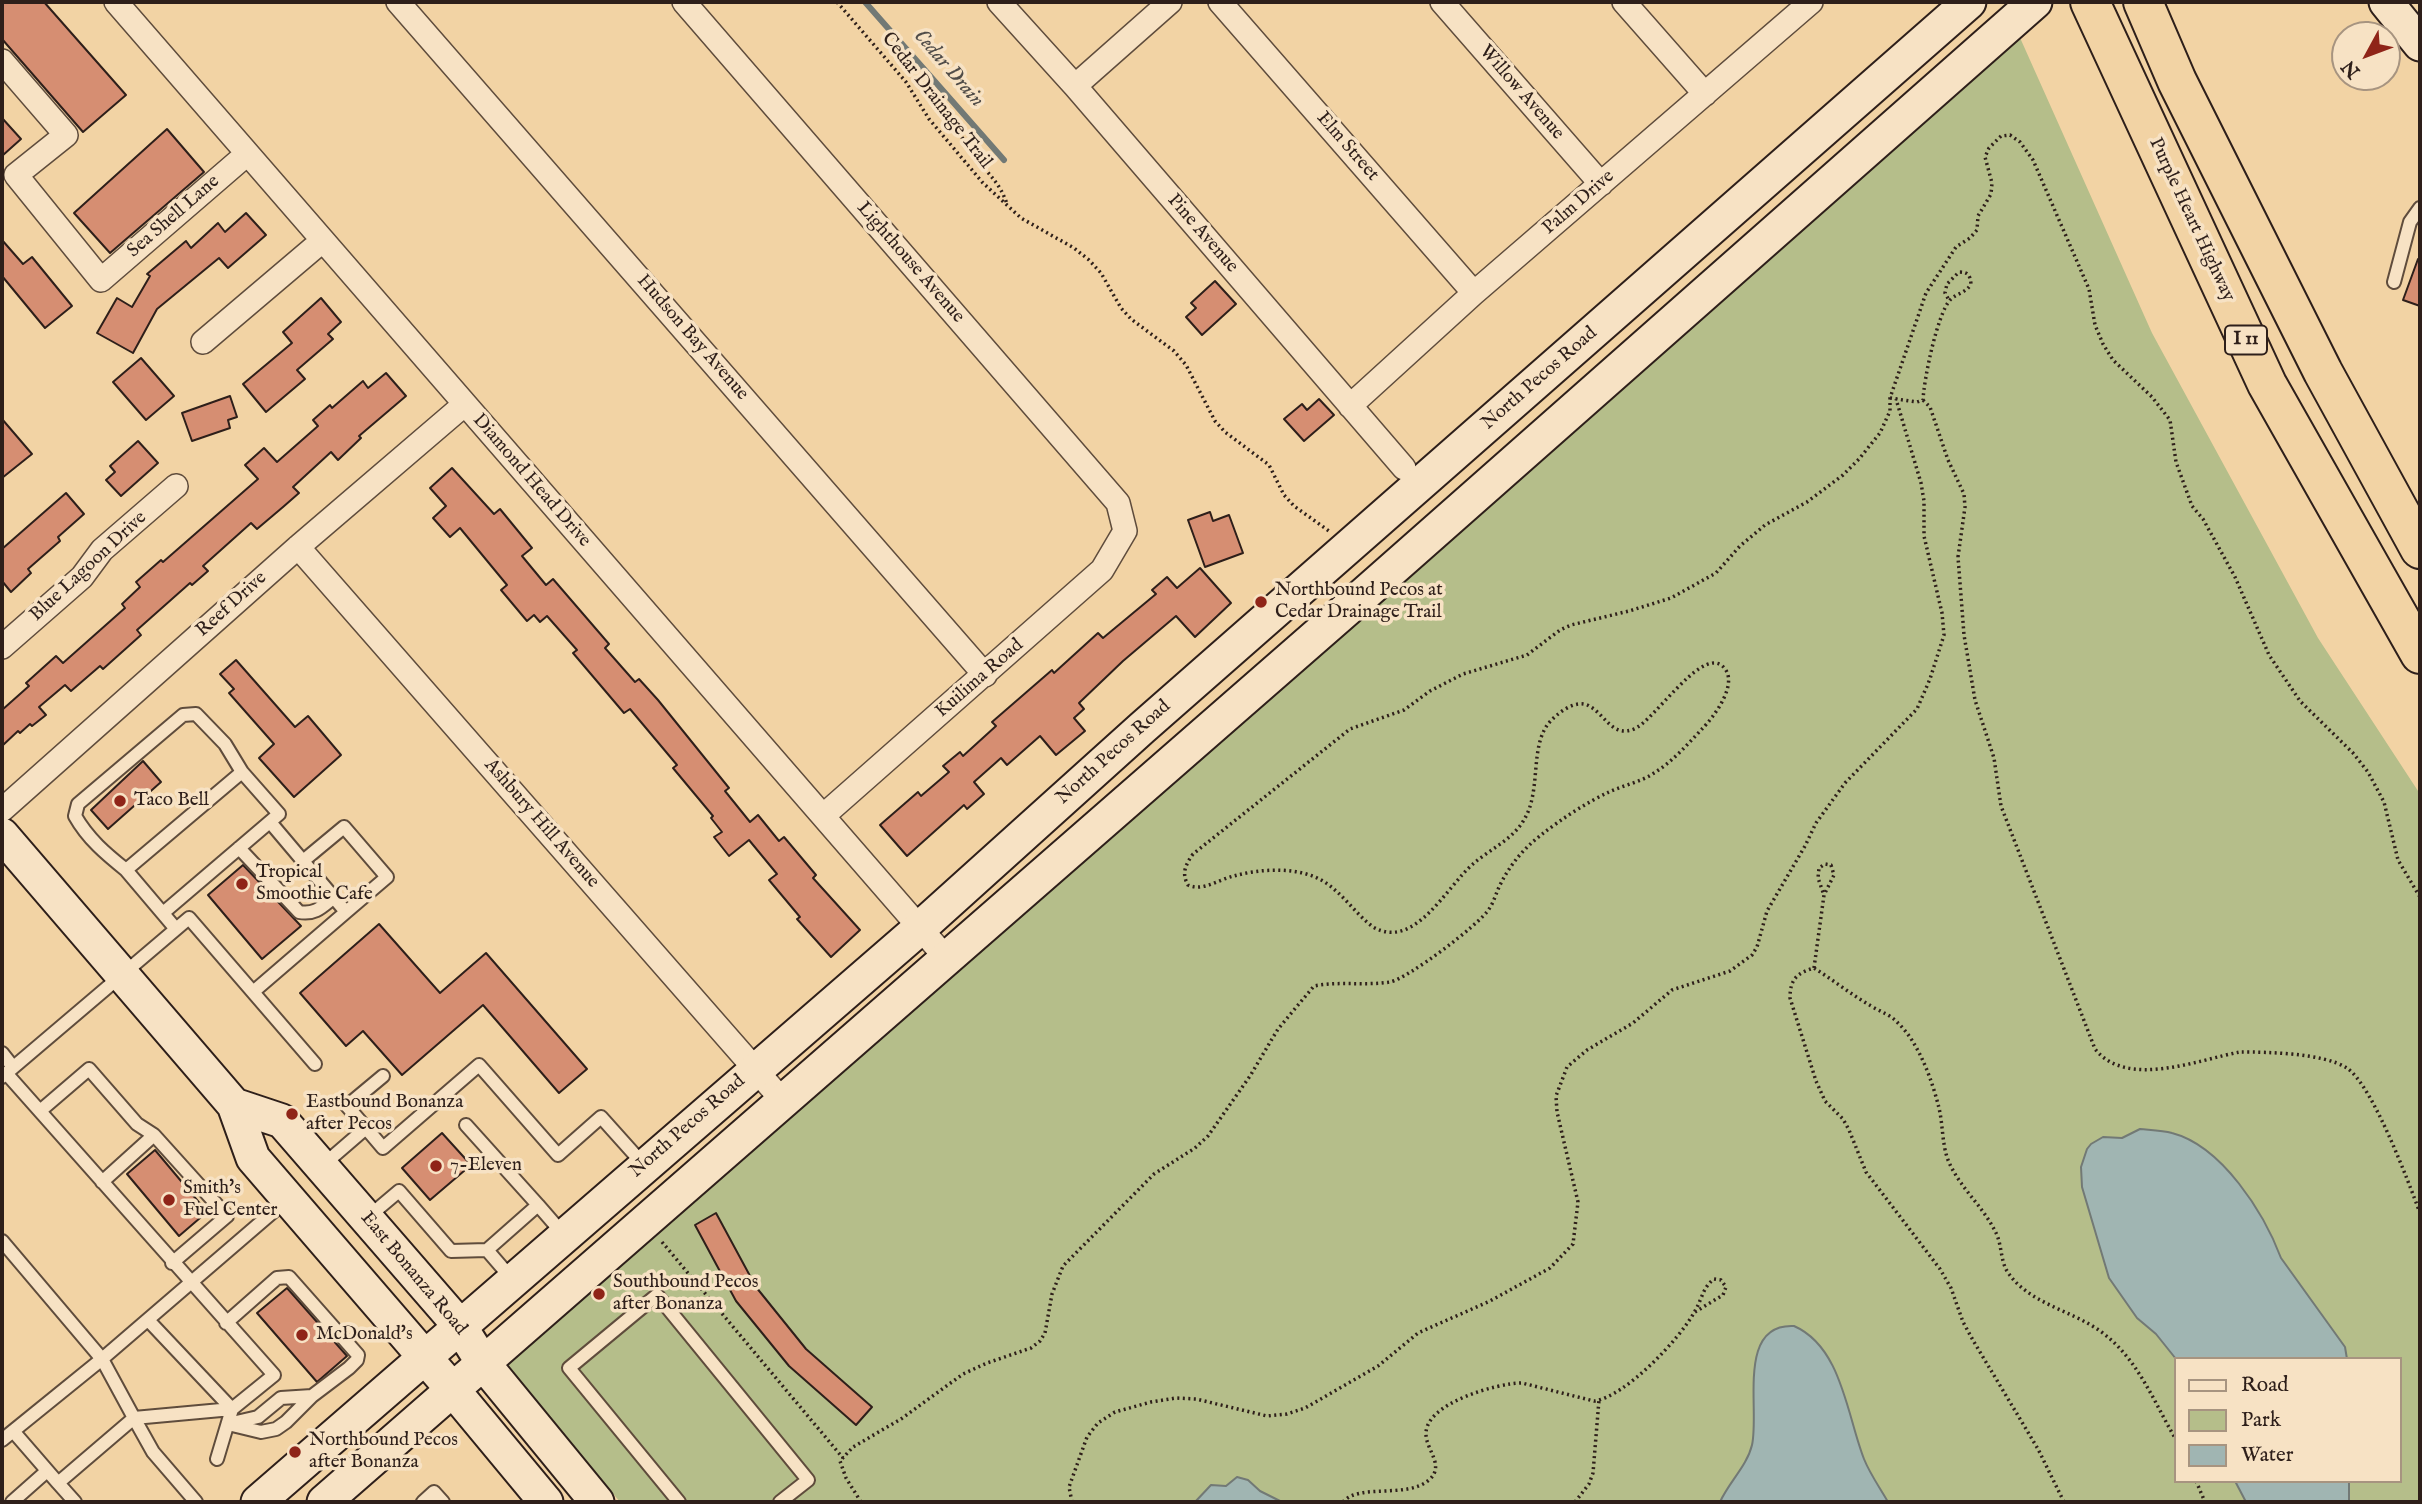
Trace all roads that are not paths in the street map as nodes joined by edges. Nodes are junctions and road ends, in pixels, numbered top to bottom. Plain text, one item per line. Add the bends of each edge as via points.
1 (116, 2) edge
2 (398, 2) edge
3 (684, 2) edge
4 (999, 2) edge
5 (1170, 2) edge
6 (1220, 2) edge
7 (1442, 2) edge
8 (1624, 2) edge
9 (1811, 2) edge
10 (1969, 2) edge
11 (2035, 2) edge
12 (2143, 2) edge
13 (2386, 2) edge
14 (2093, 8) edge
15 (2420, 44) edge
16 (2, 61) edge
17 (1075, 86) junction
18 (1705, 94) junction
19 (247, 154) junction
20 (1601, 184) junction
21 (2420, 208) edge
22 (322, 241) junction
23 (2394, 282) dead end
24 (1474, 293) junction
25 (203, 342) dead end
26 (465, 404) junction
27 (1350, 406) junction
28 (1404, 468) dead end
29 (176, 486) dead end
30 (1125, 531) joint
31 (298, 547) junction
32 (2420, 549) edge
33 (2, 647) edge
34 (2420, 654) edge
35 (985, 675) junction
36 (243, 772) junction
37 (2, 810) edge
38 (823, 816) junction
39 (270, 822) junction
40 (2, 835) edge
41 (239, 848) junction
42 (303, 861) junction
43 (126, 870) junction
44 (334, 897) junction
45 (346, 912) junction
46 (163, 913) junction
47 (920, 928) junction
48 (176, 929) junction
49 (947, 959) junction
50 (122, 974) junction
51 (253, 992) junction
52 (2, 1053) edge
53 (315, 1064) dead end
54 (755, 1069) junction
55 (7, 1073) edge
56 (383, 1076) dead end
57 (783, 1101) junction
58 (234, 1105) junction
59 (40, 1111) junction
60 (466, 1125) dead end
61 (366, 1128) junction
62 (154, 1135) junction
63 (644, 1165) junction
64 (321, 1166) junction
65 (102, 1182) junction
66 (288, 1199) junction
67 (538, 1205) junction
68 (367, 1219) junction
69 (564, 1235) junction
70 (2, 1241) edge
71 (487, 1250) junction
72 (172, 1263) junction
73 (513, 1279) junction
74 (190, 1283) junction
75 (148, 1320) junction
76 (226, 1323) junction
77 (459, 1325) junction
78 (424, 1356) junction
79 (102, 1359) junction
80 (483, 1363) junction
81 (453, 1390) junction
82 (312, 1396) junction
83 (232, 1409) junction
84 (134, 1418) junction
85 (228, 1424) junction
86 (13, 1431) junction
87 (2, 1440) edge
88 (217, 1459) dead end
89 (47, 1471) junction
90 (58, 1483) junction
91 (672, 1500) edge
92 (12, 1502) edge
93 (75, 1502) edge
94 (196, 1502) edge
95 (258, 1502) edge
96 (291, 1502) edge
97 (325, 1502) edge
98 (423, 1502) edge
99 (443, 1502) edge
100 (546, 1502) edge
101 (597, 1502) edge
102 (780, 1502) edge

1 - 19 street, Diamond Head Drive
2 - 35 street, Hudson Bay Avenue
3 - 30 street, Lighthouse Avenue via 1118,503
4 - 17 street, Pine Avenue
5 - 17 street
6 - 24 street, Elm Street
7 - 20 street, Willow Avenue
8 - 18 street
9 - 18 street, Palm Drive
10 - 47 main road, North Pecos Road
11 - 49 main road
12 - 32 highway via 2194,116 2323,372
13 - 15 main road
14 - 34 highway, Purple Heart Highway / I 11 via 2267,384
16 - 19 street, Sea Shell Lane via 65,135 16,175 101,280
17 - 27 street, Pine Avenue
18 - 20 street, Palm Drive
19 - 22 street, Diamond Head Drive
20 - 24 street, Palm Drive
21 - 23 lane via 2410,222
22 - 25 street
22 - 26 street, Diamond Head Drive
24 - 27 street, Palm Drive
26 - 31 street, Reef Drive
26 - 38 street, Diamond Head Drive
27 - 28 street, Pine Avenue
29 - 33 street, Blue Lagoon Drive
30 - 35 street, Kuilima Road via 1102,570
31 - 37 street, Reef Drive
31 - 54 street, Ashbury Hill Avenue
35 - 38 street, Kuilima Road
36 - 39 lane via 279,814
36 - 43 lane
36 - 43 lane via 225,744 196,714 183,715 78,804 75,816 83,830
38 - 47 street, Diamond Head Drive
39 - 41 lane
39 - 42 lane
40 - 50 main road
41 - 44 lane via 299,912 317,911
41 - 46 lane
42 - 44 lane
42 - 45 lane via 344,827 379,867 387,877
43 - 46 lane
44 - 45 lane
45 - 51 lane
46 - 48 lane
47 - 49 street, Diamond Head Drive
47 - 54 main road, North Pecos Road
48 - 50 lane
48 - 51 lane via 189,918
49 - 57 main road
50 - 55 lane
50 - 58 main road
51 - 53 lane
52 - 55 lane
54 - 57 street, Ashbury Hill Avenue
54 - 63 main road, North Pecos Road
55 - 59 lane
56 - 61 lane via 347,1106
57 - 80 main road
58 - 64 main road, East Bonanza Road via 282,1121
58 - 66 main road via 253,1158
59 - 62 lane via 89,1069 138,1124
59 - 65 lane
60 - 67 lane
61 - 63 lane via 383,1148 479,1065 558,1155 601,1117
61 - 64 lane
62 - 65 lane
62 - 72 lane via 227,1216
63 - 69 main road, North Pecos Road
64 - 68 main road, East Bonanza Road
65 - 72 lane
66 - 74 lane
66 - 78 main road
67 - 69 lane
67 - 71 lane
68 - 71 lane via 399,1191 451,1251
68 - 77 main road, East Bonanza Road
69 - 73 main road, North Pecos Road
70 - 79 lane
71 - 73 lane
72 - 74 lane
73 - 77 main road, North Pecos Road
74 - 75 lane
74 - 76 lane
75 - 79 lane
75 - 83 lane
76 - 82 lane via 277,1278 289,1277 358,1355 349,1368
76 - 83 lane via 274,1375
77 - 78 main road, North Pecos Road
77 - 80 main road, East Bonanza Road
78 - 81 main road
78 - 95 main road, North Pecos Road
79 - 84 lane
79 - 86 lane
80 - 81 main road
80 - 101 main road, East Bonanza Road
81 - 97 main road
81 - 100 main road
82 - 85 lane via 281,1398 254,1419
82 - 85 lane via 269,1432
83 - 84 lane
83 - 85 lane
84 - 90 lane
84 - 94 lane via 153,1452
85 - 88 lane
86 - 87 lane
86 - 89 lane
89 - 90 lane
89 - 92 lane
90 - 93 lane
91 - 102 lane via 569,1368 657,1295 808,1480
96 - 97 main road
98 - 99 lane via 434,1492

